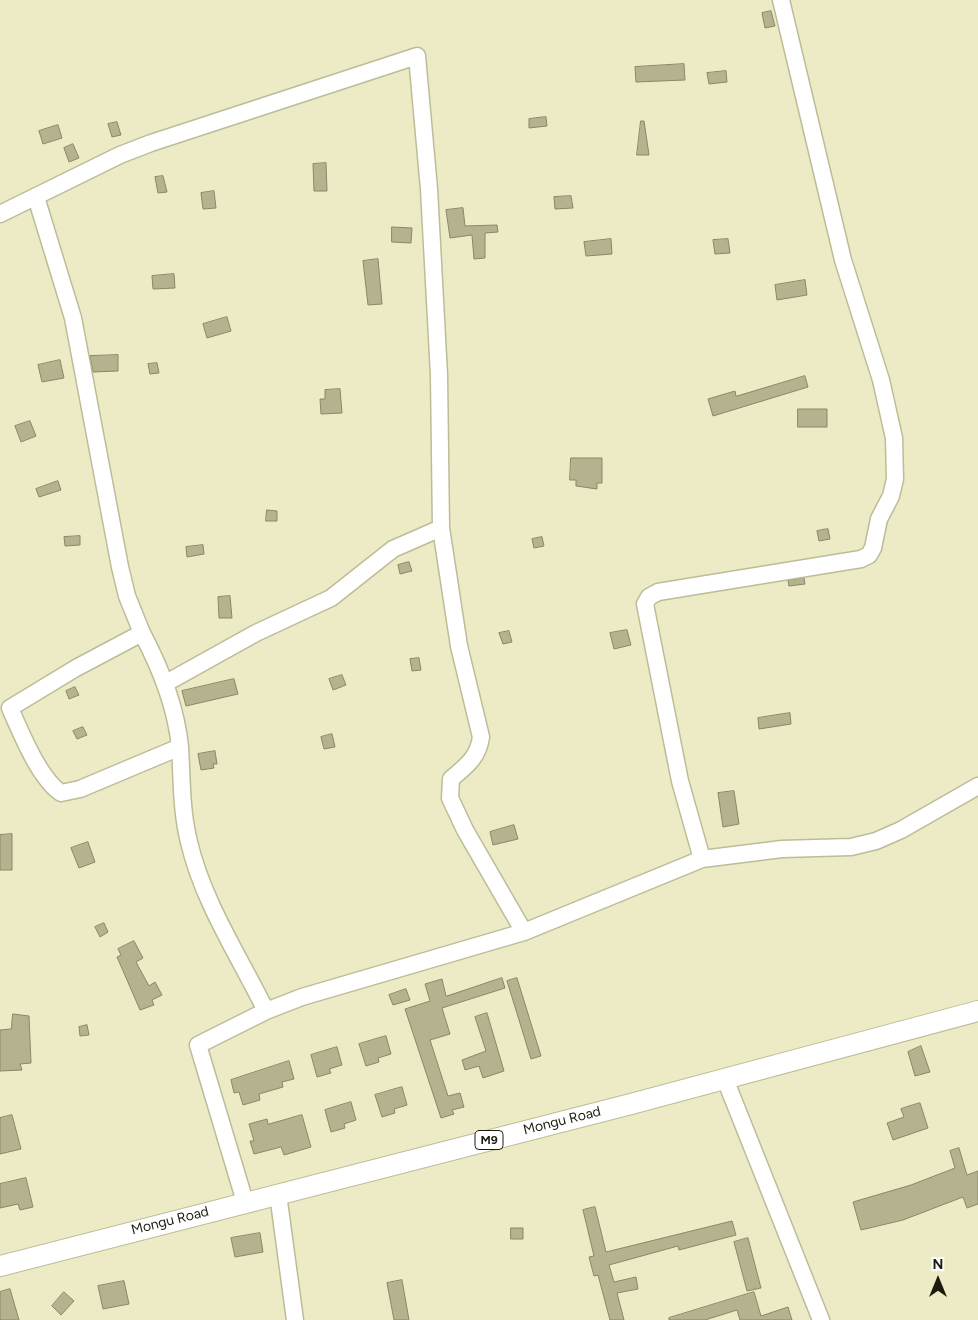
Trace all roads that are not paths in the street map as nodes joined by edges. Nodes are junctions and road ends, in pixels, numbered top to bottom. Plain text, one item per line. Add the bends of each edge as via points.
1 (781, 0) edge
2 (36, 197) junction
3 (0, 214) edge
4 (441, 528) junction
5 (142, 633) junction
6 (166, 683) junction
7 (180, 747) junction
8 (978, 786) edge
9 (702, 859) junction
10 (524, 932) junction
11 (266, 1011) junction
12 (978, 1011) edge
13 (725, 1079) junction
14 (278, 1194) junction
15 (245, 1202) junction
16 (0, 1266) edge
17 (295, 1320) edge
18 (822, 1320) edge

1 - 9 street via 843,260 881,380 894,438 895,479 879,520 873,548 861,559 658,592 645,604 680,781
2 - 3 street
2 - 4 street via 151,143 418,56 439,375
2 - 5 street via 73,318 120,567 127,596
4 - 6 street via 393,549 331,598 256,632
4 - 10 street via 459,646 481,737 475,758 451,779 450,798
5 - 6 street
5 - 7 street via 10,708 37,762 61,793 80,789
6 - 7 street
7 - 11 street via 183,810 198,870 214,909
8 - 9 street via 876,841 851,847 782,849
9 - 10 street
10 - 11 street via 302,997
11 - 15 street via 198,1045
12 - 13 main road, Mongu Road / M9
13 - 14 main road, Mongu Road / M9
13 - 18 street
14 - 15 main road, Mongu Road / M9
14 - 17 street
15 - 16 main road, Mongu Road / M9

